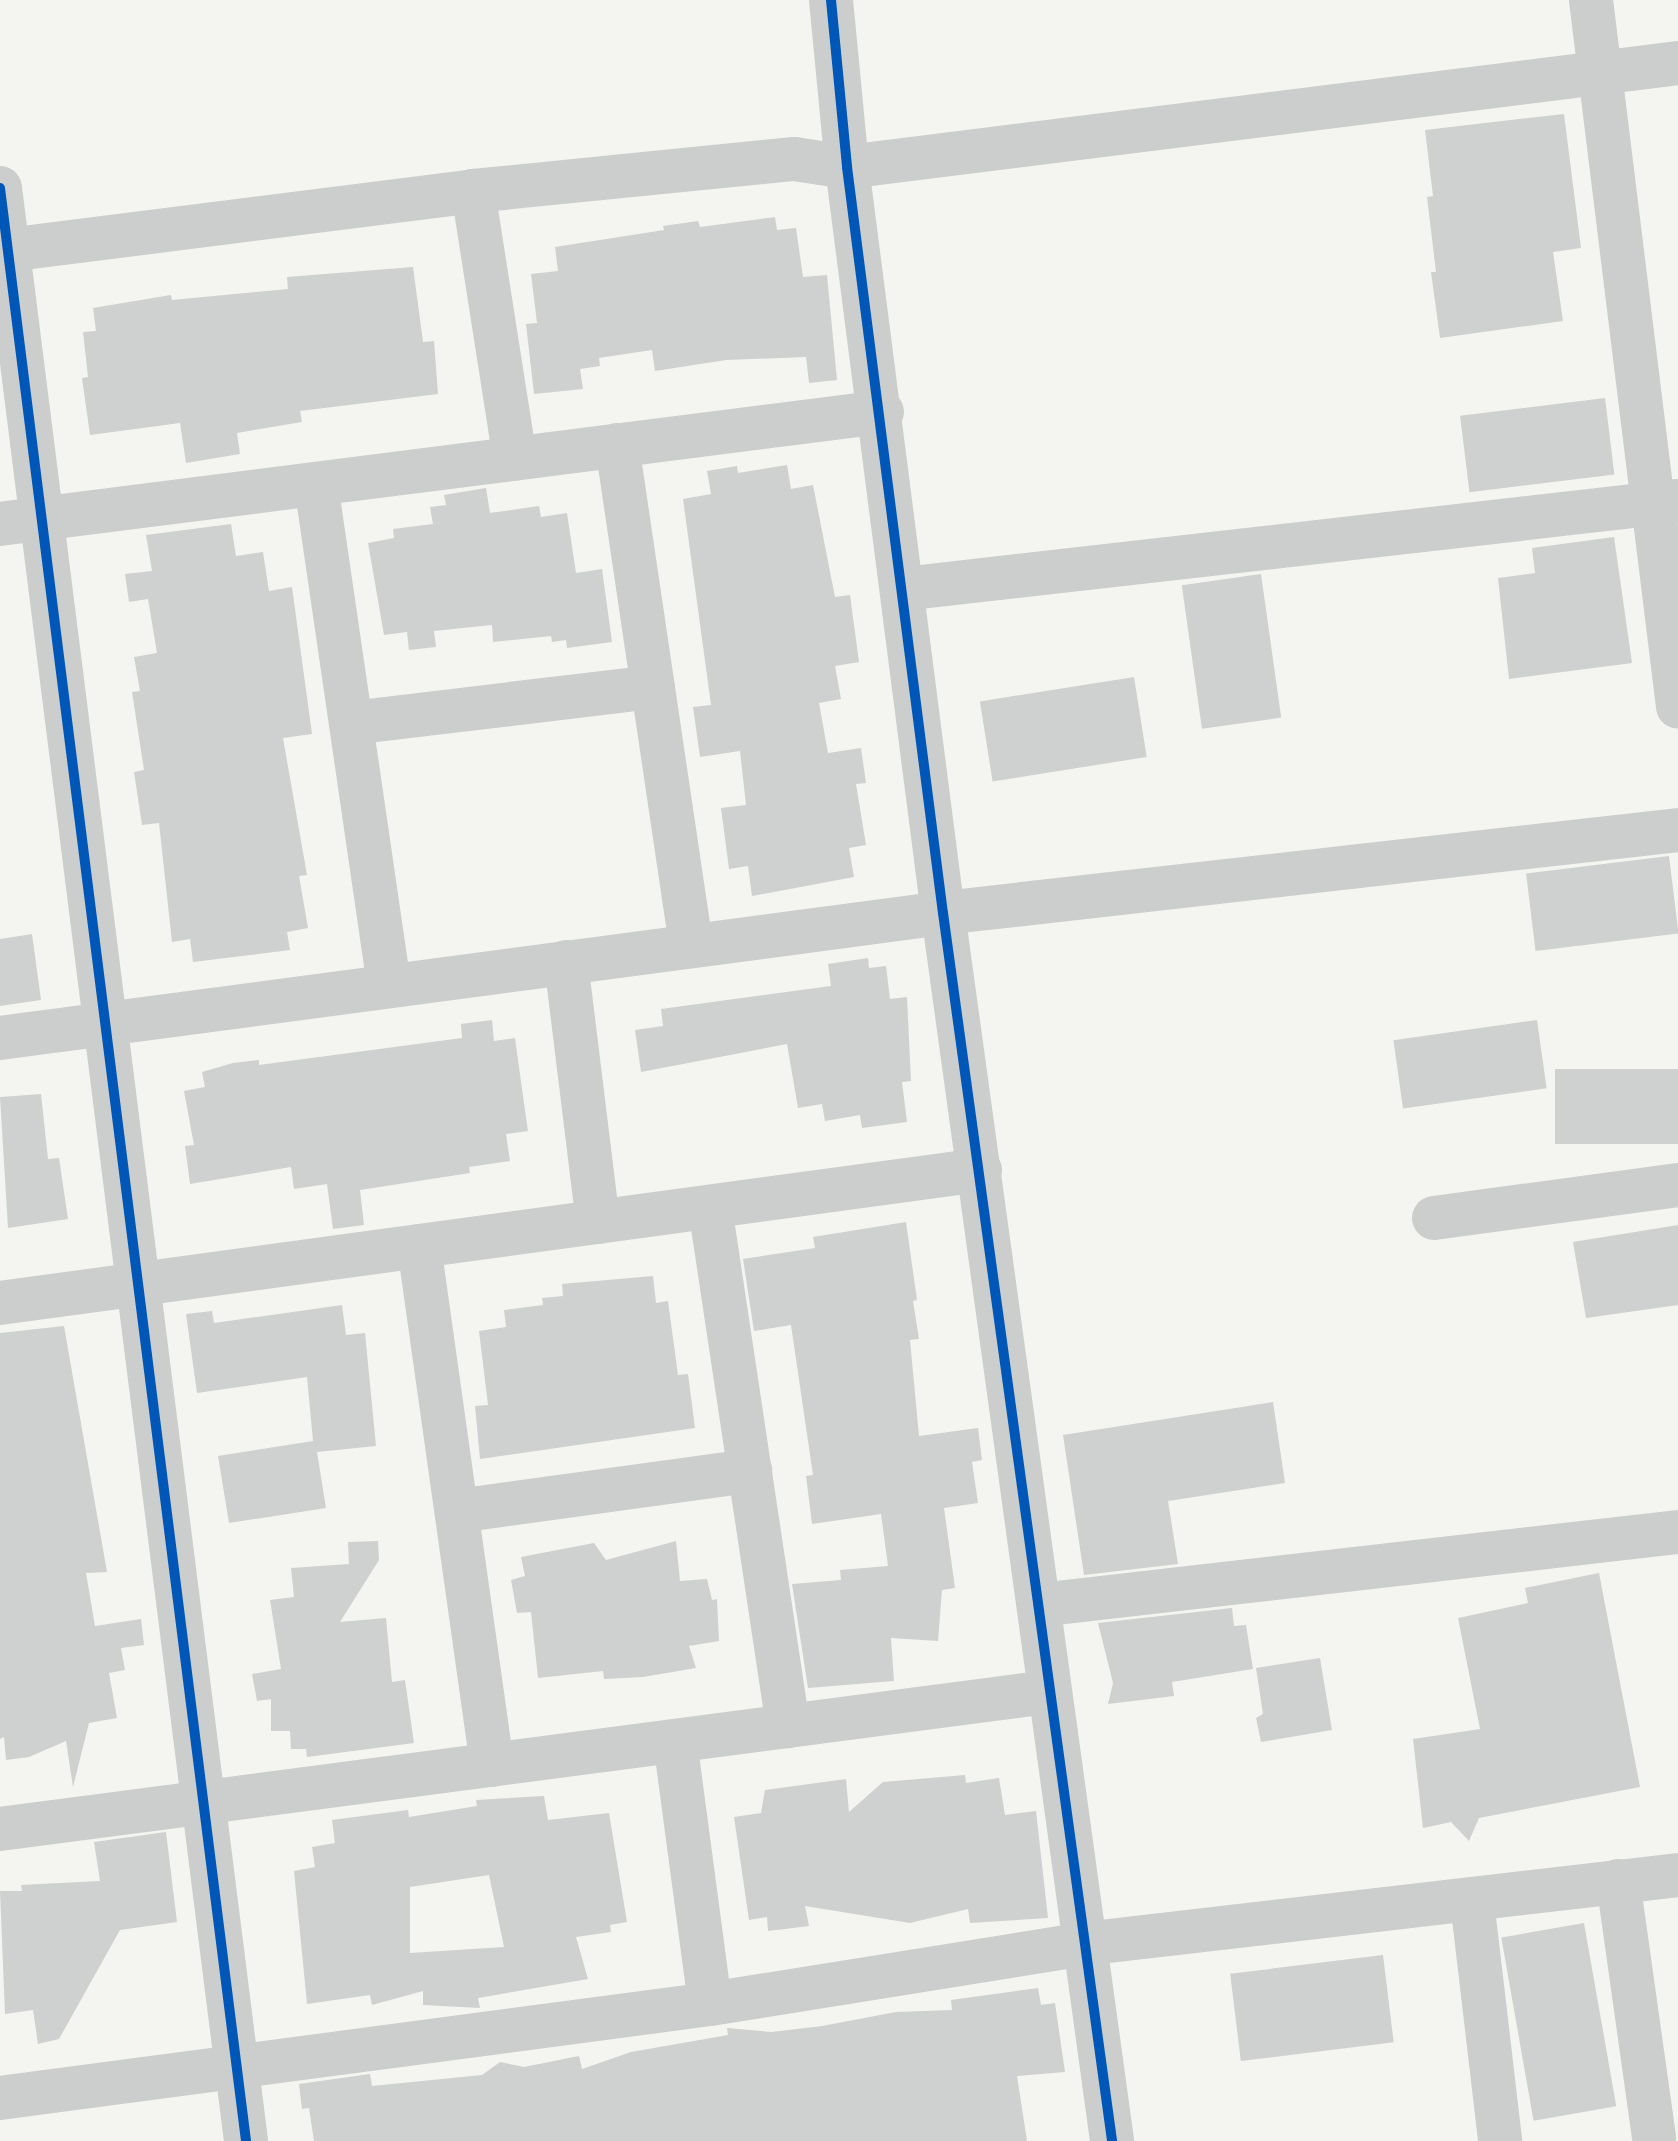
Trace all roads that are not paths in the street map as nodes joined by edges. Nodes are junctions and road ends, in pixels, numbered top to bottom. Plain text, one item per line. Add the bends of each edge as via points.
1 (831, 0) edge
2 (1591, 0) edge
3 (1678, 63) edge
4 (1601, 73) junction
5 (847, 167) junction
6 (0, 188) edge
7 (473, 191) junction
8 (4, 251) edge
9 (882, 412) junction
10 (617, 445) junction
11 (515, 459) junction
12 (316, 484) junction
13 (1666, 503) edge
14 (21, 522) edge
15 (903, 589) junction
16 (653, 687) junction
17 (1678, 707) edge
18 (351, 723) junction
19 (1678, 830) edge
20 (943, 913) junction
21 (691, 945) junction
22 (566, 962) junction
23 (389, 985) junction
24 (105, 1023) junction
25 (0, 1038) edge
26 (980, 1170) junction
27 (1678, 1185) edge
28 (710, 1207) junction
29 (1434, 1218) dead end
30 (598, 1222) junction
31 (419, 1246) junction
32 (138, 1284) junction
33 (0, 1303) edge
34 (750, 1471) junction
35 (457, 1511) junction
36 (1678, 1532) edge
37 (1039, 1605) junction
38 (1047, 1692) junction
39 (788, 1726) junction
40 (675, 1741) junction
41 (492, 1765) junction
42 (204, 1803) junction
43 (0, 1829) edge
44 (1678, 1875) edge
45 (1618, 1881) junction
46 (1472, 1901) junction
47 (1083, 1944) junction
48 (710, 2004) junction
49 (237, 2066) junction
50 (0, 2098) edge
51 (1653, 2137) edge
52 (246, 2141) edge
53 (1112, 2141) edge
54 (1500, 2141) edge

1 - 5 street
2 - 4 street
3 - 4 street
4 - 5 street
4 - 13 street
5 - 7 street via 794,159
5 - 9 street
6 - 8 street
7 - 8 street
7 - 11 street
8 - 14 street
9 - 10 street
9 - 15 street
10 - 11 street
10 - 16 street
11 - 12 street
12 - 14 street
12 - 18 street
13 - 15 street
13 - 17 street
14 - 24 street
15 - 20 street
16 - 18 street
16 - 21 street
18 - 23 street
19 - 20 street
20 - 21 street
20 - 26 street
21 - 22 street
22 - 23 street
22 - 30 street
23 - 24 street
24 - 25 street
24 - 32 street
26 - 28 street
26 - 37 street
27 - 29 street
28 - 30 street
28 - 34 street
30 - 31 street
31 - 32 street
31 - 35 street
32 - 33 street
32 - 42 street
34 - 35 street
34 - 39 street
35 - 41 street
36 - 37 street
37 - 38 street
38 - 39 street
38 - 47 street
39 - 40 street
40 - 41 street
40 - 48 street
41 - 42 street
42 - 43 street
42 - 49 street
44 - 45 street
45 - 46 street
45 - 51 street
46 - 47 street
46 - 54 street
47 - 48 street
47 - 53 street
48 - 49 street
49 - 50 street
49 - 52 street

